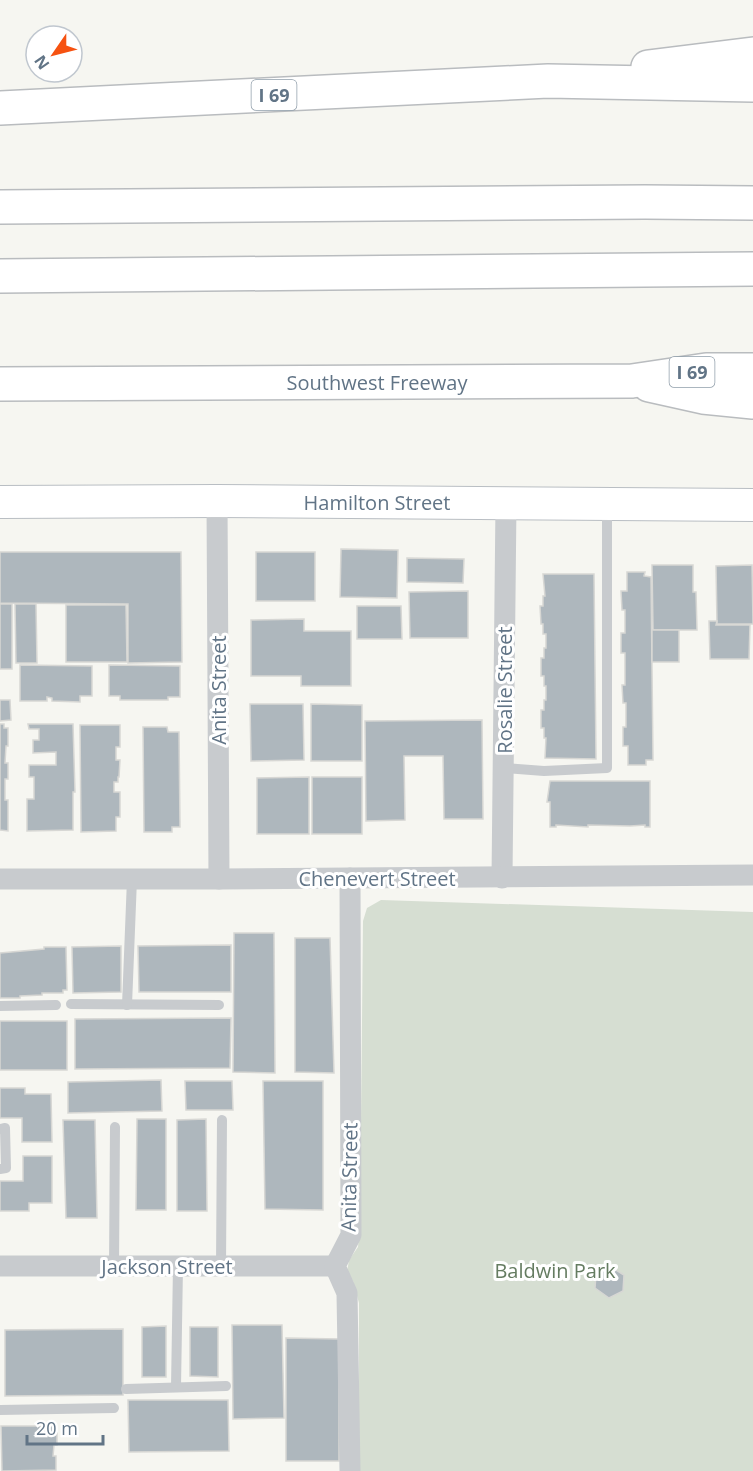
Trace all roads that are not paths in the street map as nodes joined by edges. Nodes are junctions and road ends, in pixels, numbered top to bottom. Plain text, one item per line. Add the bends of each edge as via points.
1 (753, 54) edge
2 (548, 81) junction
3 (753, 85) edge
4 (0, 108) edge
5 (753, 188) edge
6 (645, 202) junction
7 (753, 203) edge
8 (0, 207) edge
9 (750, 270) edge
10 (0, 276) edge
11 (753, 370) edge
12 (632, 381) junction
13 (0, 384) edge
14 (753, 402) edge
15 (218, 501) junction
16 (0, 502) edge
17 (506, 503) junction
18 (607, 504) junction
19 (753, 505) edge
20 (504, 768) junction
21 (753, 875) edge
22 (350, 878) junction
23 (502, 878) junction
24 (0, 879) edge
25 (132, 879) junction
26 (219, 879) junction
27 (71, 1004) dead end
28 (56, 1005) dead end
29 (127, 1005) junction
30 (219, 1005) dead end
31 (0, 1006) edge
32 (222, 1120) dead end
33 (115, 1127) dead end
34 (0, 1128) edge
35 (0, 1168) edge
36 (0, 1266) edge
37 (114, 1266) junction
38 (178, 1266) junction
39 (221, 1266) junction
40 (335, 1266) junction
41 (226, 1386) dead end
42 (176, 1387) junction
43 (126, 1389) dead end
44 (114, 1408) dead end
45 (0, 1410) edge
46 (350, 1471) edge

1 - 2 highway
2 - 3 highway, I 69
2 - 4 highway, I 69
5 - 6 highway
6 - 7 highway
6 - 8 highway
9 - 10 highway
11 - 12 highway, Southwest Freeway / I 69 via 706,370
12 - 13 highway, Southwest Freeway / I 69
12 - 14 highway via 703,398
15 - 16 street, Hamilton Street
15 - 17 street, Hamilton Street
15 - 26 street, Anita Street
17 - 18 street, Hamilton Street
17 - 20 street, Rosalie Street
18 - 19 street, Hamilton Street
18 - 20 lane via 607,768
20 - 23 street, Rosalie Street
21 - 23 street, Chenevert Street
22 - 23 street, Chenevert Street
22 - 26 street, Chenevert Street
22 - 40 street, Anita Street via 351,1235
24 - 25 street, Chenevert Street
25 - 26 street, Chenevert Street
25 - 29 lane
27 - 29 lane
28 - 31 lane
29 - 30 lane
32 - 39 lane
33 - 37 lane
34 - 35 lane via 5,1128 6,1168
36 - 37 street, Jackson Street
37 - 38 street, Jackson Street
38 - 39 street, Jackson Street
38 - 42 lane
39 - 40 street, Jackson Street
40 - 46 street via 347,1293
41 - 42 lane
42 - 43 lane
44 - 45 lane

